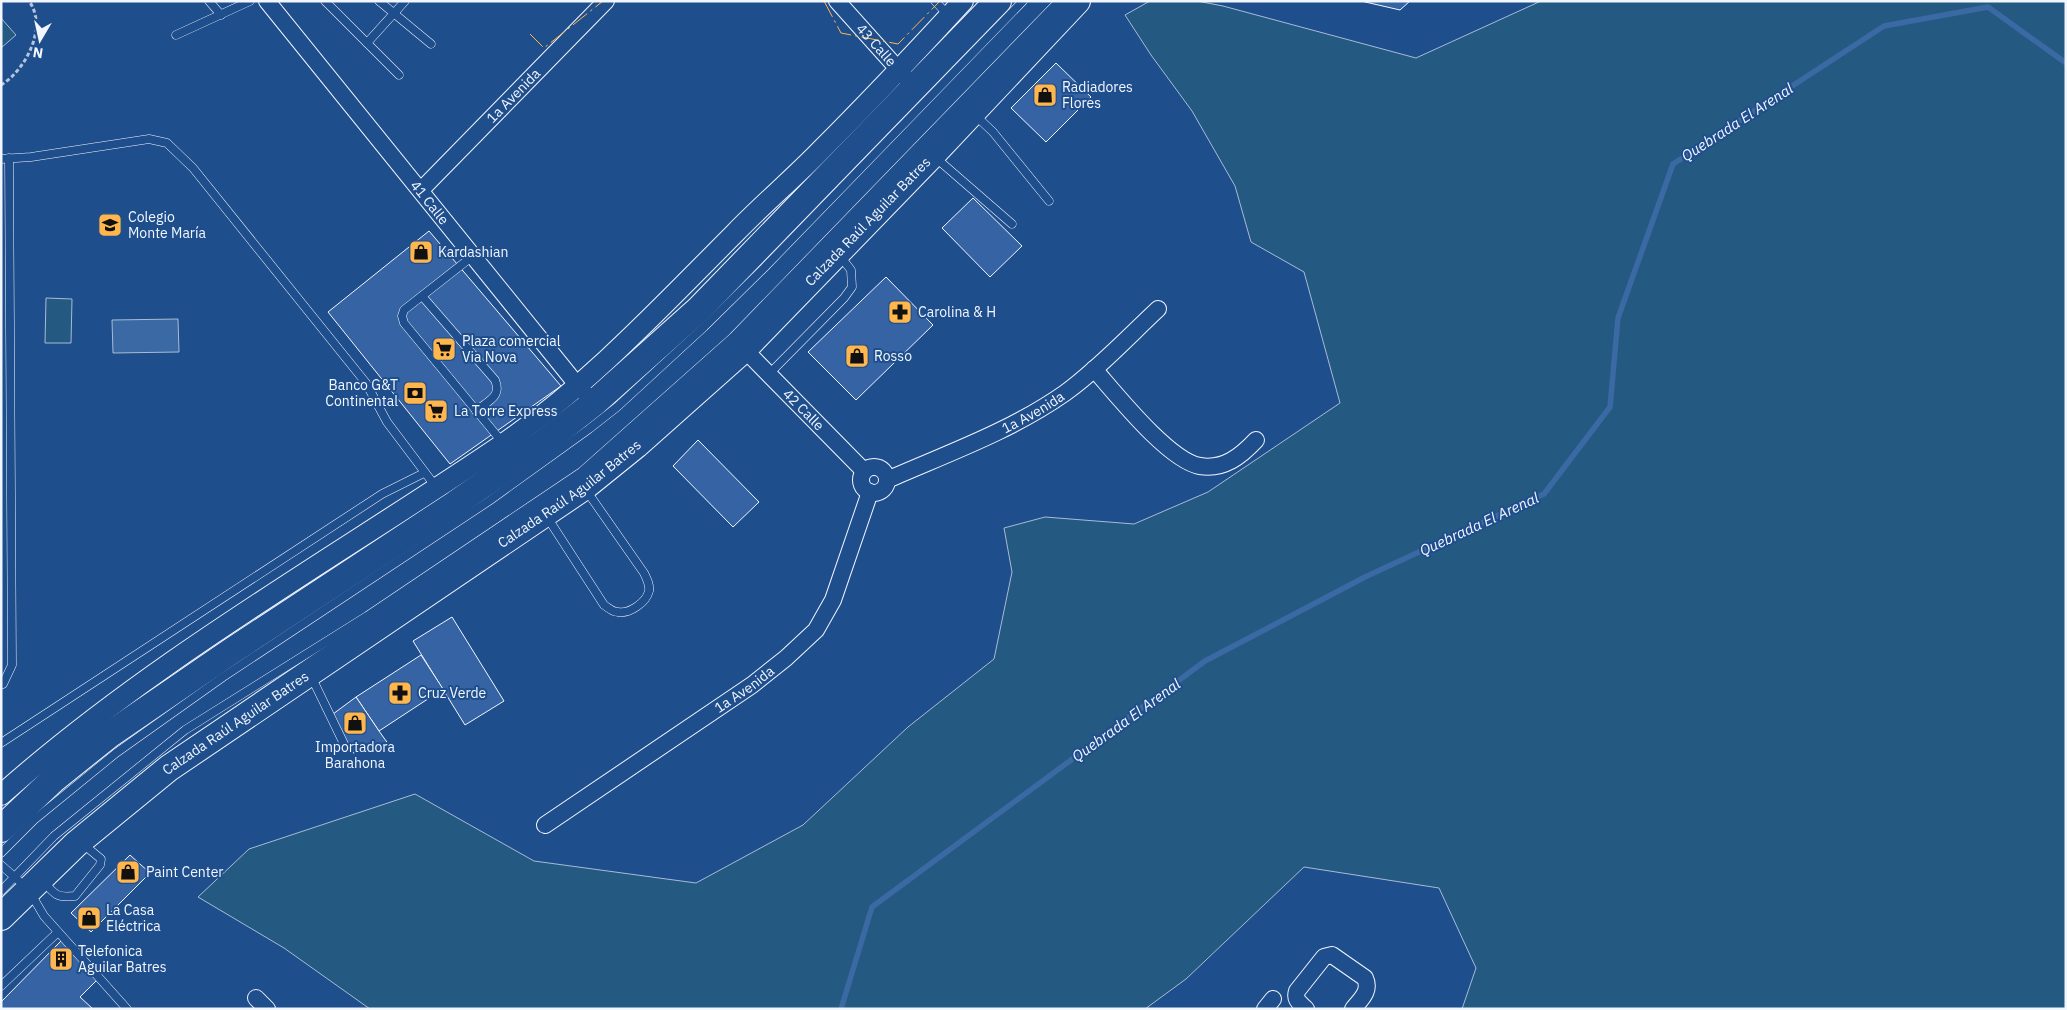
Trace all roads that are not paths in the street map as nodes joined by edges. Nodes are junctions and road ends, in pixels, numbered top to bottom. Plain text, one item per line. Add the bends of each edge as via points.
1 (210, 1) edge
2 (250, 1) edge
3 (266, 1) edge
4 (326, 1) edge
5 (379, 1) edge
6 (405, 1) edge
7 (606, 1) edge
8 (838, 1) edge
9 (935, 1) edge
10 (963, 1) edge
11 (998, 1) edge
12 (1023, 1) edge
13 (1059, 1) edge
14 (1077, 1) edge
15 (393, 14) junction
16 (221, 15) junction
17 (949, 16) junction
18 (176, 35) dead end
19 (366, 43) junction
20 (431, 44) dead end
21 (898, 70) junction
22 (399, 75) dead end
23 (916, 88) junction
24 (971, 112) junction
25 (932, 155) junction
26 (5, 159) edge
27 (421, 190) junction
28 (1, 200) edge
29 (1048, 201) dead end
30 (9, 204) junction
31 (5, 224) edge
32 (1012, 224) dead end
33 (837, 252) junction
34 (474, 255) junction
35 (422, 296) junction
36 (1158, 309) dead end
37 (744, 349) junction
38 (1094, 370) junction
39 (769, 374) junction
40 (586, 395) junction
41 (476, 411) junction
42 (1256, 440) dead end
43 (503, 444) junction
44 (1, 457) edge
45 (10, 457) junction
46 (864, 470) junction
47 (424, 473) junction
48 (887, 480) junction
49 (584, 487) junction
50 (437, 489) junction
51 (870, 492) junction
52 (545, 513) junction
53 (308, 672) junction
54 (1, 685) edge
55 (1, 743) edge
56 (344, 744) dead end
57 (1, 795) edge
58 (545, 825) dead end
59 (1, 829) edge
60 (80, 841) junction
61 (1, 852) edge
62 (1, 865) edge
63 (27, 881) junction
64 (1, 891) edge
65 (1, 917) edge
66 (58, 932) junction
67 (1, 986) edge
68 (127, 1009) edge
69 (1306, 1009) edge
70 (1353, 1009) edge

1 - 16 lane
2 - 16 lane
3 - 27 street, 41 Calle
4 - 19 lane
5 - 15 lane
6 - 15 lane
7 - 27 street, 1a Avenida
8 - 21 street, 43 Calle
9 - 17 lane
10 - 17 street
11 - 23 highway
12 - 61 lane via 751,281 596,424 481,507 123,748 34,820
13 - 63 lane via 733,338 580,472 367,616 185,730 54,836
14 - 24 highway, Calzada Raúl Aguilar Batres
15 - 19 lane
15 - 20 lane
16 - 18 lane
17 - 21 street
19 - 22 lane
21 - 23 street, 43 Calle
21 - 40 street via 822,150 767,200 616,352
23 - 40 highway via 698,310
24 - 25 highway, Calzada Raúl Aguilar Batres
24 - 29 lane via 993,132
25 - 32 lane
25 - 33 highway, Calzada Raúl Aguilar Batres
26 - 30 lane
26 - 47 lane via 148,139 167,143 193,168 366,383 387,422
27 - 34 street, 41 Calle
28 - 30 lane
30 - 31 lane
31 - 45 lane
33 - 37 highway, Calzada Raúl Aguilar Batres
33 - 39 lane via 851,270 852,287
34 - 35 lane
34 - 40 street, 41 Calle
35 - 41 lane via 404,310 404,323
35 - 41 lane via 495,380 498,387 496,395
36 - 38 street, 1a Avenida
37 - 39 street, 42 Calle
37 - 49 highway, Calzada Raúl Aguilar Batres
38 - 42 street via 1150,430 1187,462 1201,466 1222,465 1241,456
38 - 48 street, 1a Avenida via 1033,413
39 - 46 street, 42 Calle
40 - 43 street
40 - 59 highway via 543,443 109,735 54,779
41 - 43 lane
43 - 50 street
44 - 45 lane
45 - 54 lane via 12,665
46 - 48 street via 874,466 880,468
46 - 51 street via 860,482
47 - 50 lane
47 - 55 lane via 382,494
48 - 51 street via 884,489
49 - 52 highway, Calzada Raúl Aguilar Batres
49 - 52 lane via 644,573 649,591 639,605 626,612 618,612 604,605
50 - 57 street via 119,700 45,756
51 - 58 street, 1a Avenida via 833,600 816,630 752,686
52 - 53 highway, Calzada Raúl Aguilar Batres
53 - 56 lane
53 - 60 highway, Calzada Raúl Aguilar Batres via 169,768
60 - 63 highway, Calzada Raúl Aguilar Batres
60 - 63 lane via 101,858 97,870 75,896 62,898
62 - 63 lane
63 - 64 lane
63 - 65 highway, Calzada Raúl Aguilar Batres
63 - 66 lane via 44,916
66 - 67 lane
66 - 68 lane
69 - 70 street via 1297,1001 1297,991 1324,957 1332,955 1365,978 1368,984

